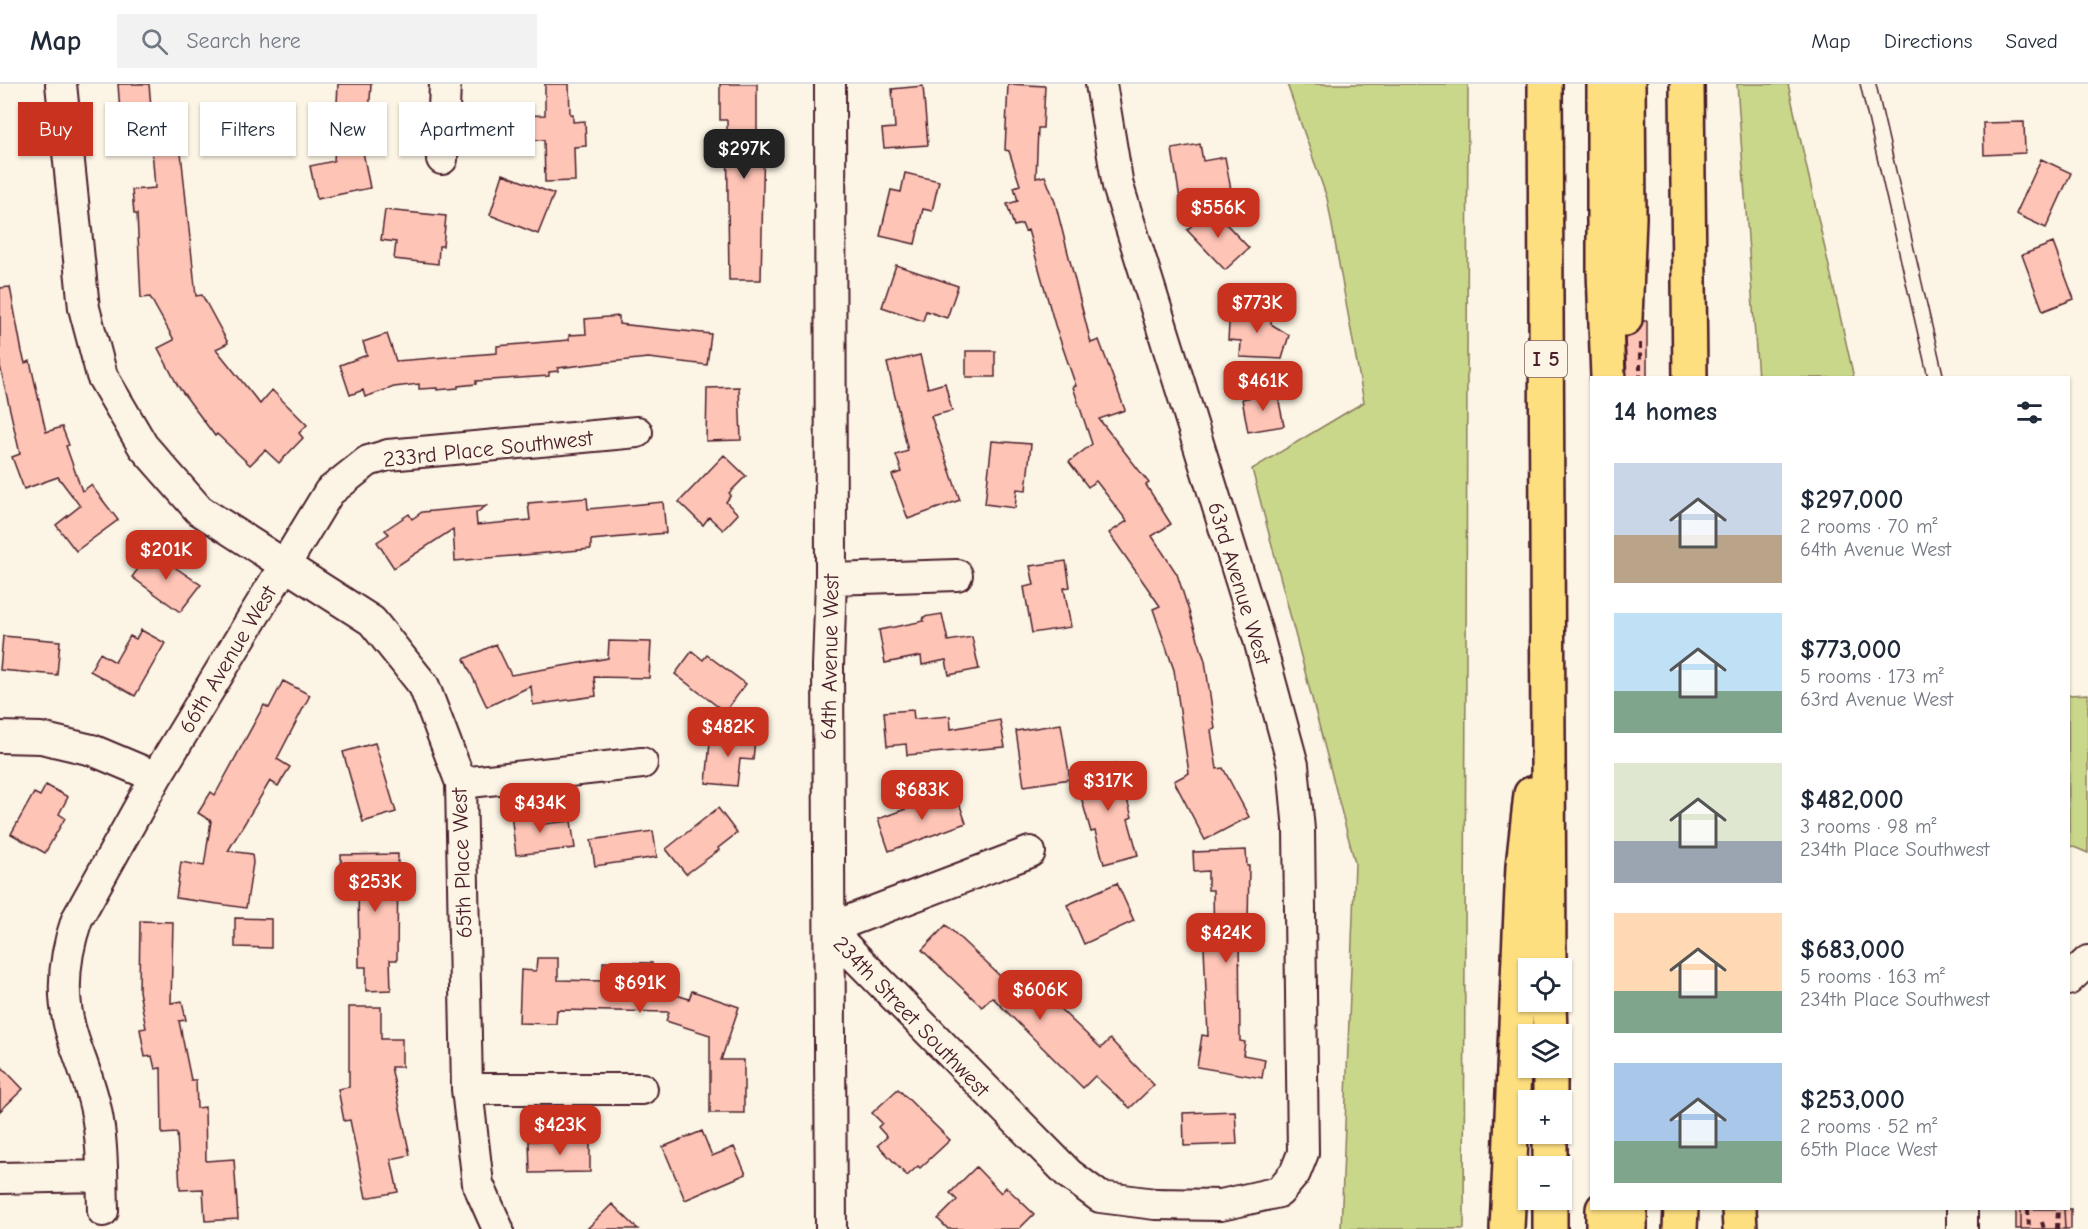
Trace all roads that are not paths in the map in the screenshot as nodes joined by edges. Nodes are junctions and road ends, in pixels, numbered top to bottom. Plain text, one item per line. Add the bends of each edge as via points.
1 (61, 84) edge
2 (445, 84) edge
3 (830, 84) edge
4 (1101, 84) edge
5 (1545, 84) edge
6 (1604, 84) edge
7 (1629, 84) edge
8 (1687, 84) edge
9 (442, 159) dead end
10 (1689, 211) junction
11 (1608, 376) edge
12 (1625, 376) edge
13 (1690, 376) edge
14 (1697, 376) edge
15 (637, 432) dead end
16 (283, 566) junction
17 (957, 574) dead end
18 (831, 579) junction
19 (1548, 634) junction
20 (0, 737) edge
21 (642, 764) dead end
22 (156, 777) junction
23 (461, 783) junction
24 (1030, 852) dead end
25 (830, 930) junction
26 (1549, 958) edge
27 (2088, 960) edge
28 (2070, 978) edge
29 (467, 1089) junction
30 (642, 1089) dead end
31 (994, 1101) joint
32 (102, 1176) junction
33 (0, 1178) edge
34 (103, 1210) dead end
35 (1550, 1210) edge
36 (1603, 1210) edge
37 (1630, 1210) edge
38 (1681, 1210) edge
39 (1739, 1210) edge
40 (1962, 1210) edge
41 (498, 1229) edge
42 (831, 1229) edge
43 (1507, 1229) edge
44 (1550, 1229) edge
45 (1602, 1229) edge
46 (1630, 1229) edge
47 (1680, 1229) edge
48 (1740, 1229) edge
49 (1962, 1229) edge

1 - 16 street, 66th Avenue West via 84,308 102,376 143,446 199,510
2 - 9 street
3 - 18 street, 64th Avenue West
4 - 31 street, 63rd Avenue West via 1124,206 1258,636 1293,765 1299,830 1303,1153 1296,1173 1279,1192 1221,1205 1155,1204 1100,1197 1069,1174
5 - 19 highway, I 5
6 - 11 highway
7 - 12 highway
8 - 10 highway
10 - 13 highway
10 - 14 highway
15 - 16 street, 233rd Place Southwest via 408,453 368,461 329,492
16 - 22 street, 66th Avenue West
16 - 23 street, 65th Place West via 372,621 424,686
17 - 18 street
18 - 25 street, 64th Avenue West
19 - 26 highway, I 5
19 - 43 highway via 1523,866
20 - 22 street via 41,738 92,750
21 - 23 street
22 - 32 street, 66th Avenue West via 77,920 65,965 69,1022 96,1109 102,1142
23 - 29 street, 65th Place West
24 - 25 street
25 - 31 street, 234th Street Southwest
25 - 42 street, 64th Avenue West
27 - 28 street
29 - 30 street
29 - 41 street, 65th Place West via 478,1184
32 - 33 street
32 - 34 street, 66th Avenue West
35 - 44 highway
36 - 45 highway
37 - 46 highway
38 - 47 highway
39 - 48 highway
40 - 49 street

